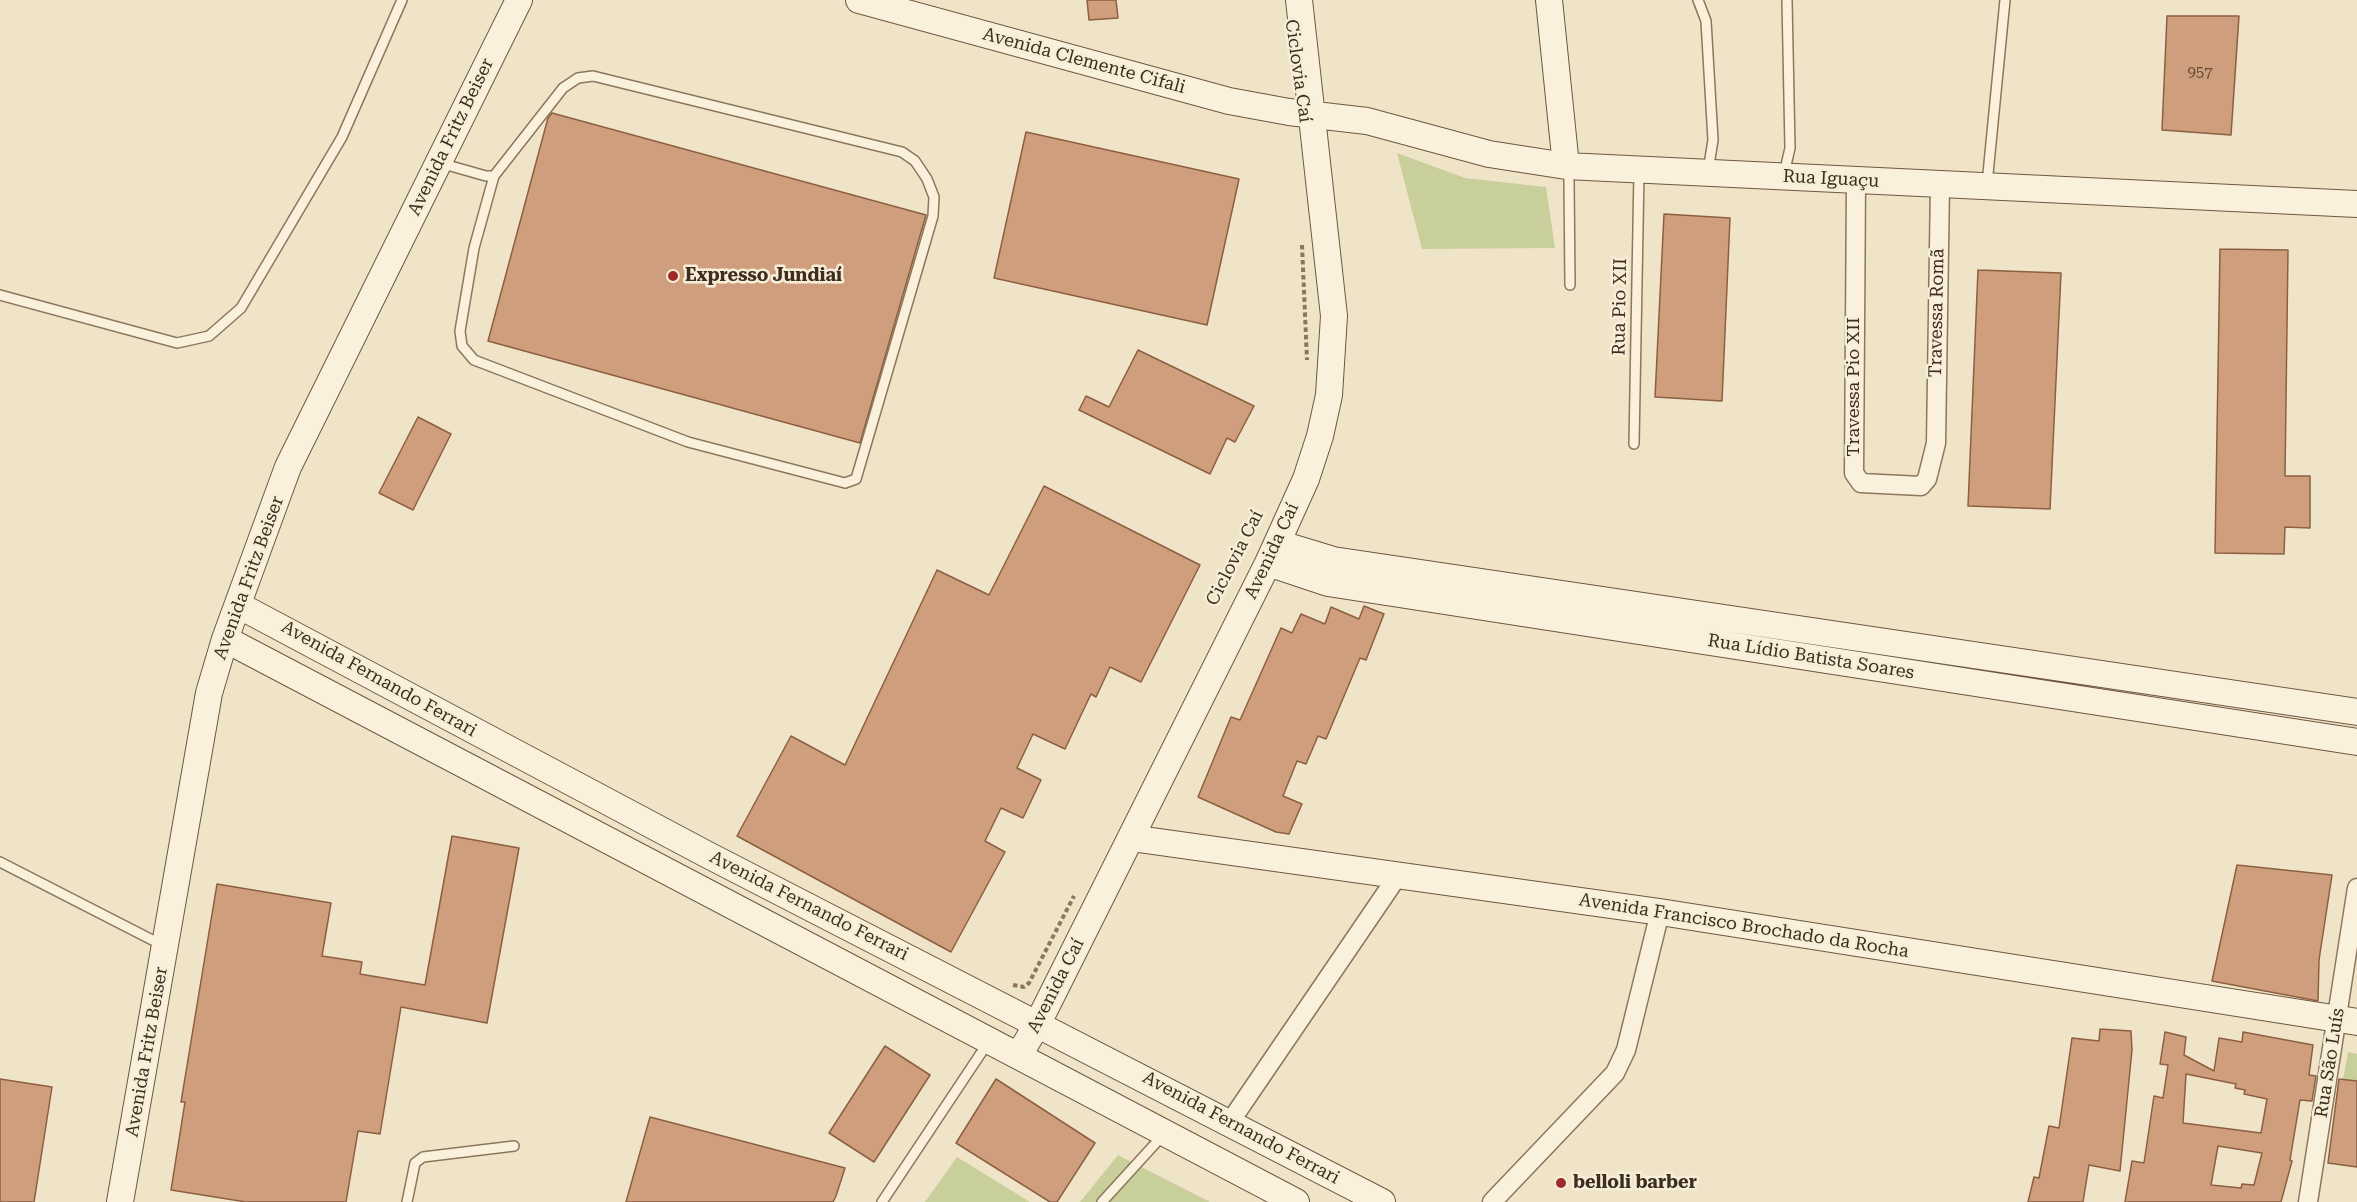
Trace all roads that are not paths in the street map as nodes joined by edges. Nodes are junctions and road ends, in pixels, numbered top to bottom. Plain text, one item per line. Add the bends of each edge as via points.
1 (402, 0) edge
2 (519, 0) edge
3 (859, 0) edge
4 (1299, 0) edge
5 (1549, 0) edge
6 (1698, 0) edge
7 (1787, 0) edge
8 (2005, 0) edge
9 (1311, 115) junction
10 (438, 163) junction
11 (1566, 166) junction
12 (1639, 170) junction
13 (1707, 173) junction
14 (494, 176) junction
15 (1783, 177) junction
16 (1856, 181) junction
17 (1940, 184) junction
18 (1986, 186) junction
19 (2357, 204) edge
20 (1570, 285) dead end
21 (0, 295) edge
22 (1936, 443) joint
23 (1634, 444) dead end
24 (1272, 553) junction
25 (238, 604) junction
26 (1747, 635) junction
27 (225, 639) junction
28 (2016, 662) junction
29 (2152, 681) junction
30 (2012, 688) junction
31 (2228, 693) junction
32 (2147, 708) junction
33 (2357, 712) edge
34 (442, 713) junction
35 (2223, 721) junction
36 (2357, 742) edge
37 (424, 744) junction
38 (1131, 838) junction
39 (706, 854) junction
40 (0, 861) edge
41 (1399, 874) junction
42 (693, 886) junction
43 (2357, 888) edge
44 (1660, 912) junction
45 (166, 947) junction
46 (2347, 1020) edge
47 (1038, 1023) junction
48 (990, 1039) junction
49 (1019, 1055) junction
50 (1230, 1122) junction
51 (1164, 1134) junction
52 (514, 1146) dead end
53 (120, 1202) edge
54 (406, 1202) edge
55 (882, 1202) edge
56 (1102, 1202) edge
57 (1296, 1202) edge
58 (1382, 1202) edge
59 (1492, 1202) edge
60 (2308, 1202) edge

1 - 21 lane via 342,138 241,308 209,336 177,343
2 - 10 main road, Avenida Fritz Beiser
3 - 9 main road, Avenida Clemente Cifali via 1230,101
4 - 9 main road, Avenida Caí
5 - 11 main road
6 - 13 lane via 1706,21 1713,140
7 - 15 lane via 1790,148
8 - 18 lane
9 - 11 main road, Rua Iguaçu via 1367,122 1489,154
9 - 24 main road, Avenida Caí via 1334,316 1333,352 1320,436 1306,479
10 - 14 lane
10 - 25 main road, Avenida Fritz Beiser via 288,467
11 - 12 main road, Rua Iguaçu
11 - 20 lane
12 - 13 main road, Rua Iguaçu
12 - 23 lane, Rua Pio XII
13 - 15 main road, Rua Iguaçu
14 - 14 lane via 474,248 460,331 462,346 474,360 688,442 845,483 856,479 933,216 934,197 915,161 902,152 593,76 578,78 563,88
15 - 16 main road, Rua Iguaçu
16 - 17 main road, Rua Iguaçu
16 - 22 street, Travessa Pio XII via 1856,479 1861,483 1921,486 1928,479
17 - 18 main road, Rua Iguaçu
17 - 22 street, Travessa Romã
18 - 19 main road, Rua Iguaçu
24 - 26 main road, Rua Lídio Batista Soares via 1328,583 1424,586
24 - 38 main road, Avenida Caí
25 - 27 main road, Avenida Fritz Beiser
25 - 34 main road, Avenida Fernando Ferrari
26 - 28 main road, Rua Lídio Batista Soares
26 - 30 main road, Rua Lídio Batista Soares
27 - 37 main road, Avenida Fernando Ferrari
27 - 45 main road, Avenida Fritz Beiser via 209,693
28 - 29 main road, Rua Lídio Batista Soares
28 - 30 main road
29 - 31 main road, Rua Lídio Batista Soares
29 - 32 main road
30 - 32 main road, Rua Lídio Batista Soares
31 - 33 main road, Rua Lídio Batista Soares
31 - 35 main road
32 - 35 main road, Rua Lídio Batista Soares
34 - 37 main road
34 - 39 main road, Avenida Fernando Ferrari
35 - 36 main road, Rua Lídio Batista Soares
37 - 42 main road, Avenida Fernando Ferrari
38 - 41 main road, Avenida Francisco Brochado da Rocha
38 - 47 main road, Avenida Caí
39 - 42 main road
39 - 47 main road, Avenida Fernando Ferrari
40 - 45 lane
41 - 44 main road, Avenida Francisco Brochado da Rocha
41 - 50 street
42 - 48 main road, Avenida Fernando Ferrari
43 - 46 street, Rua São Luís
44 - 46 main road, Avenida Francisco Brochado da Rocha
44 - 59 street via 1626,1050 1615,1073
45 - 53 main road, Avenida Fritz Beiser
46 - 60 street, Rua São Luís
47 - 49 main road, Avenida Caí
47 - 50 main road, Avenida Fernando Ferrari
48 - 49 main road, Avenida Fernando Ferrari
48 - 55 lane
49 - 51 main road, Avenida Fernando Ferrari
50 - 58 main road, Avenida Fernando Ferrari
51 - 56 lane
51 - 57 main road, Avenida Fernando Ferrari
52 - 54 lane via 423,1157 415,1163

